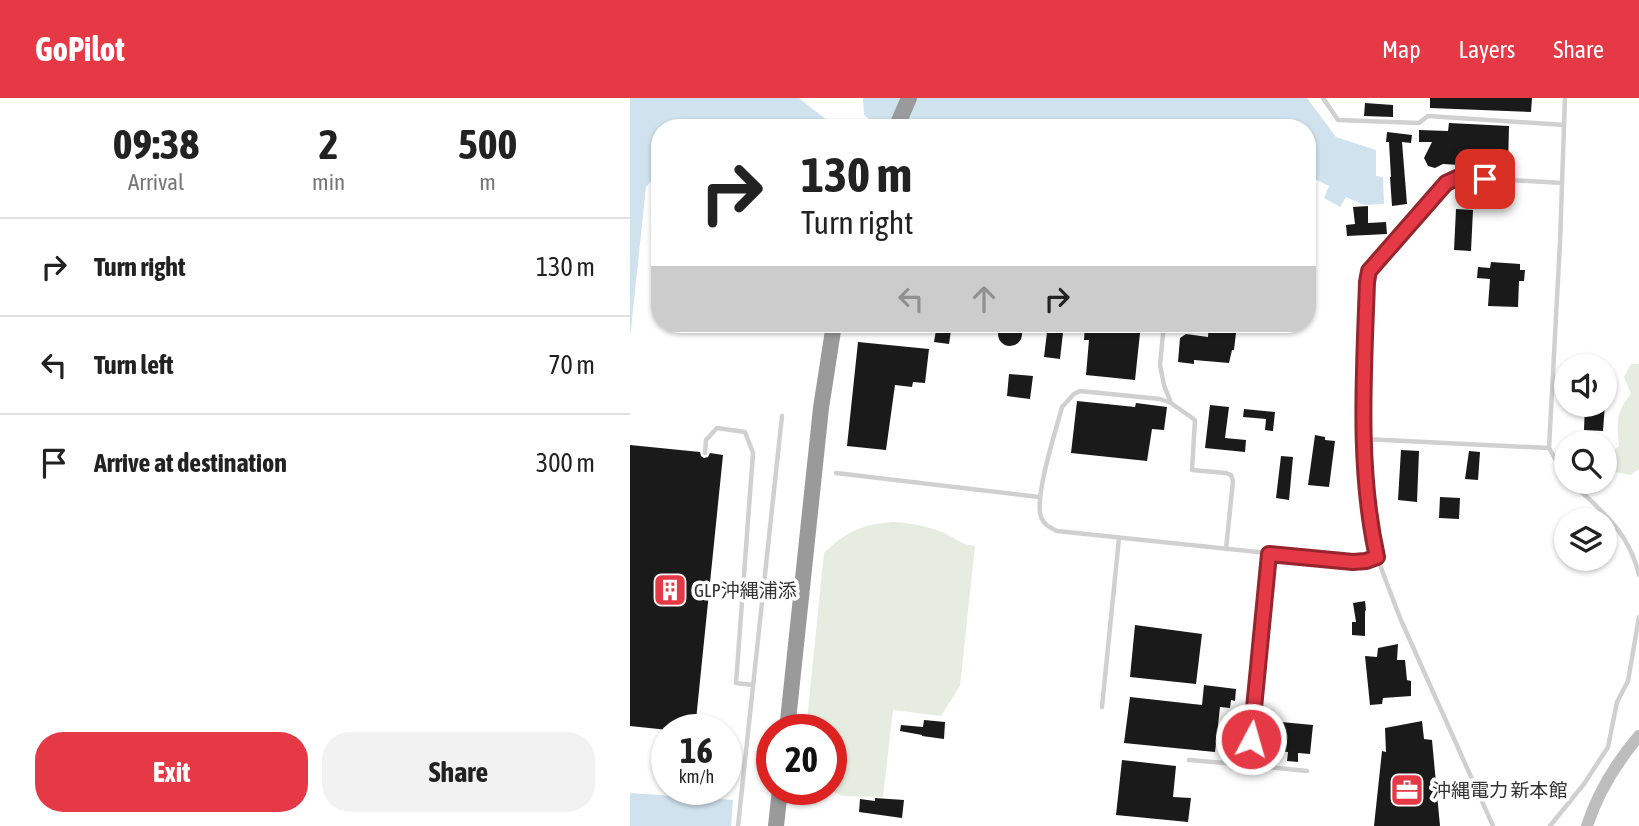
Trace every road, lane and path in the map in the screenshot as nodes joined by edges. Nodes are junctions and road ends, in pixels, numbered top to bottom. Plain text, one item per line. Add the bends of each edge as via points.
1 (909, 98) edge
2 (1323, 98) edge
3 (1565, 98) edge
4 (900, 119) edge
5 (1564, 125) junction
6 (1562, 183) junction
7 (833, 333) edge
8 (1163, 333) edge
9 (1171, 403) junction
10 (782, 416) dead end
11 (1364, 439) junction
12 (1549, 449) junction
13 (705, 453) dead end
14 (1554, 457) edge
15 (836, 473) dead end
16 (1584, 494) edge
17 (1039, 497) junction
18 (1119, 538) junction
19 (1226, 549) junction
20 (1269, 554) junction
21 (1377, 557) junction
22 (1639, 575) edge
23 (1639, 617) edge
24 (753, 685) junction
25 (1102, 707) dead end
26 (789, 714) edge
27 (1639, 736) edge
28 (1189, 760) dead end
29 (1248, 765) junction
30 (1307, 771) dead end
31 (778, 805) edge
32 (738, 826) edge
33 (776, 826) edge
34 (1493, 826) edge
35 (1549, 826) edge
36 (1587, 826) edge

1 - 4 highway
2 - 5 lane via 1338,120 1419,123 1428,116
3 - 5 lane
5 - 6 lane
6 - 11 lane via 1459,177 1446,183 1374,264 1367,282
6 - 12 lane
7 - 26 highway
8 - 9 lane via 1160,365
9 - 17 lane via 1094,392 1074,394 1062,407
9 - 19 lane via 1195,420 1192,470 1231,475
10 - 24 lane
11 - 12 lane
11 - 21 lane
12 - 14 lane
13 - 24 lane via 706,440 717,428 744,432 752,453 736,683
15 - 17 lane
16 - 22 lane via 1625,537
17 - 18 lane via 1041,518 1057,531
18 - 19 lane
18 - 25 lane
19 - 20 lane
20 - 21 lane via 1353,562
20 - 29 lane
21 - 34 lane
23 - 35 lane via 1628,681 1617,702 1608,747 1584,785
24 - 32 lane
27 - 36 street via 1610,774
28 - 29 lane
29 - 30 lane
31 - 33 highway

